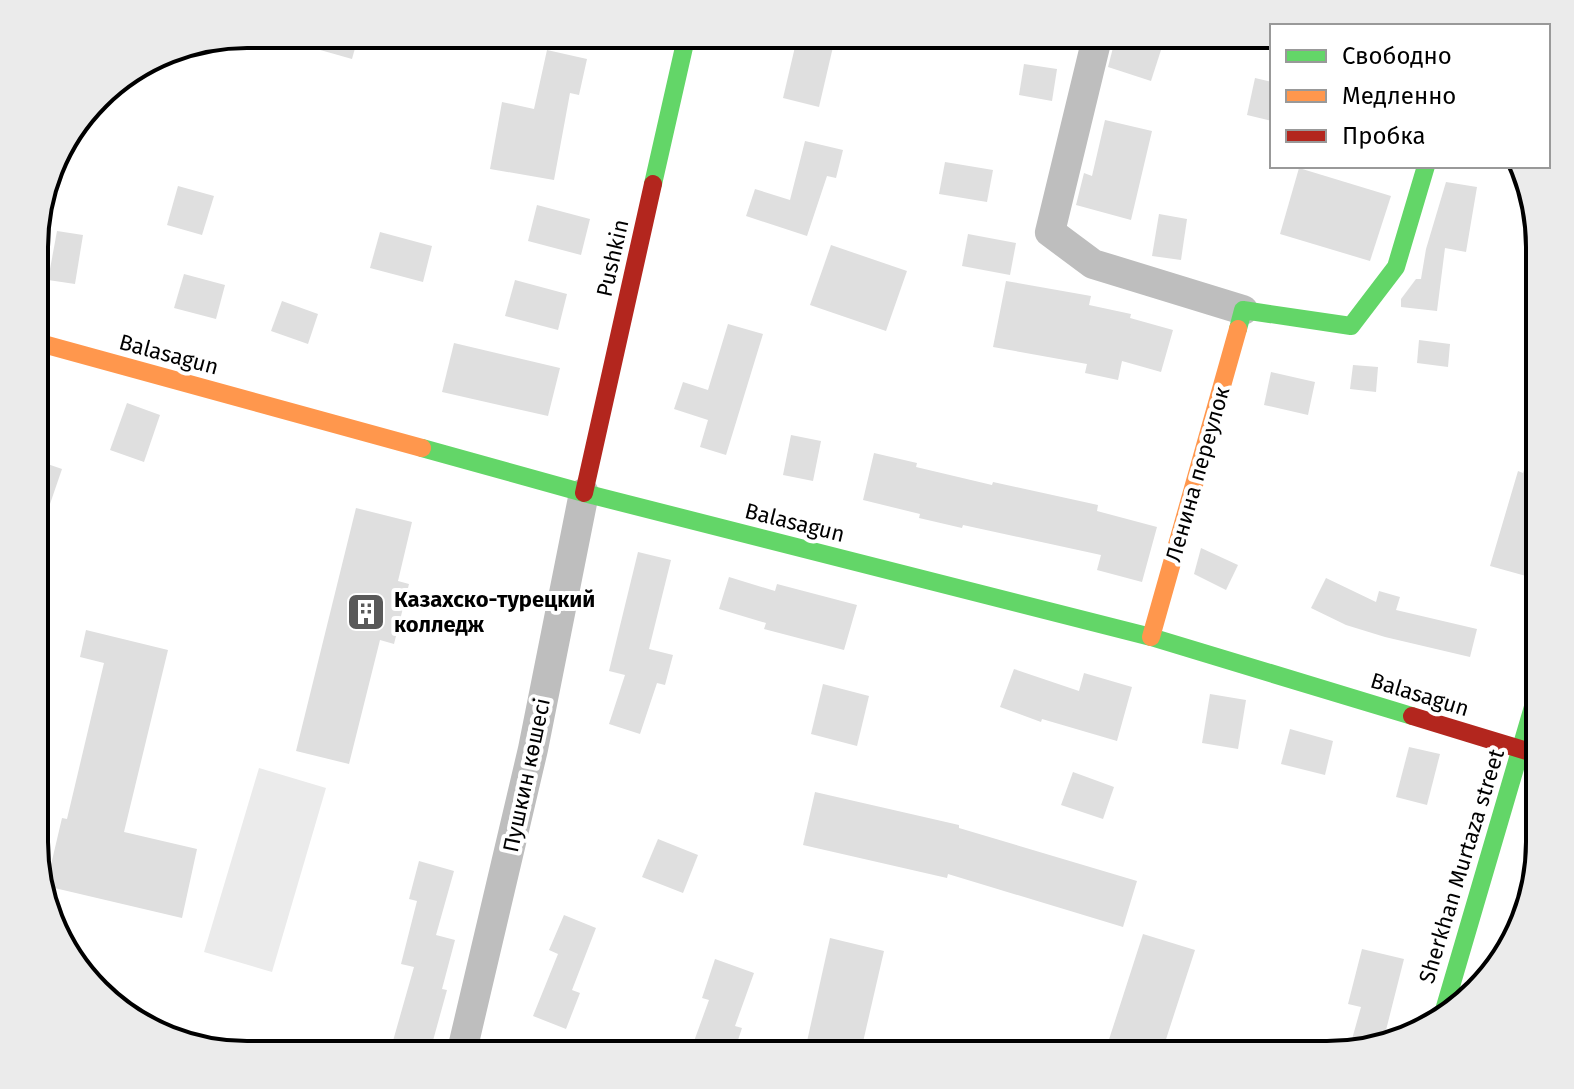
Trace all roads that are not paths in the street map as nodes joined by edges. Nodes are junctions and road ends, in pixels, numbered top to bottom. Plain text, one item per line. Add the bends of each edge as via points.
1 (684, 48) edge
2 (1095, 48) edge
3 (1425, 168) edge
4 (1243, 310) junction
5 (48, 345) edge
6 (584, 493) junction
7 (1151, 637) junction
8 (1526, 732) edge
9 (1521, 750) junction
10 (1526, 751) edge
11 (1447, 1001) edge
12 (464, 1041) edge

1 - 6 street, Pushkin
2 - 4 street via 1050,232 1093,264
3 - 4 street via 1396,267 1351,326
4 - 7 street, Ленина переулок
5 - 6 street, Balasagun
6 - 7 street, Balasagun
6 - 12 street, Пушкин көшесі via 533,749
7 - 9 street, Balasagun
8 - 9 street, Sherkhan Murtaza street
9 - 10 street, Balasagun
9 - 11 street, Sherkhan Murtaza street

